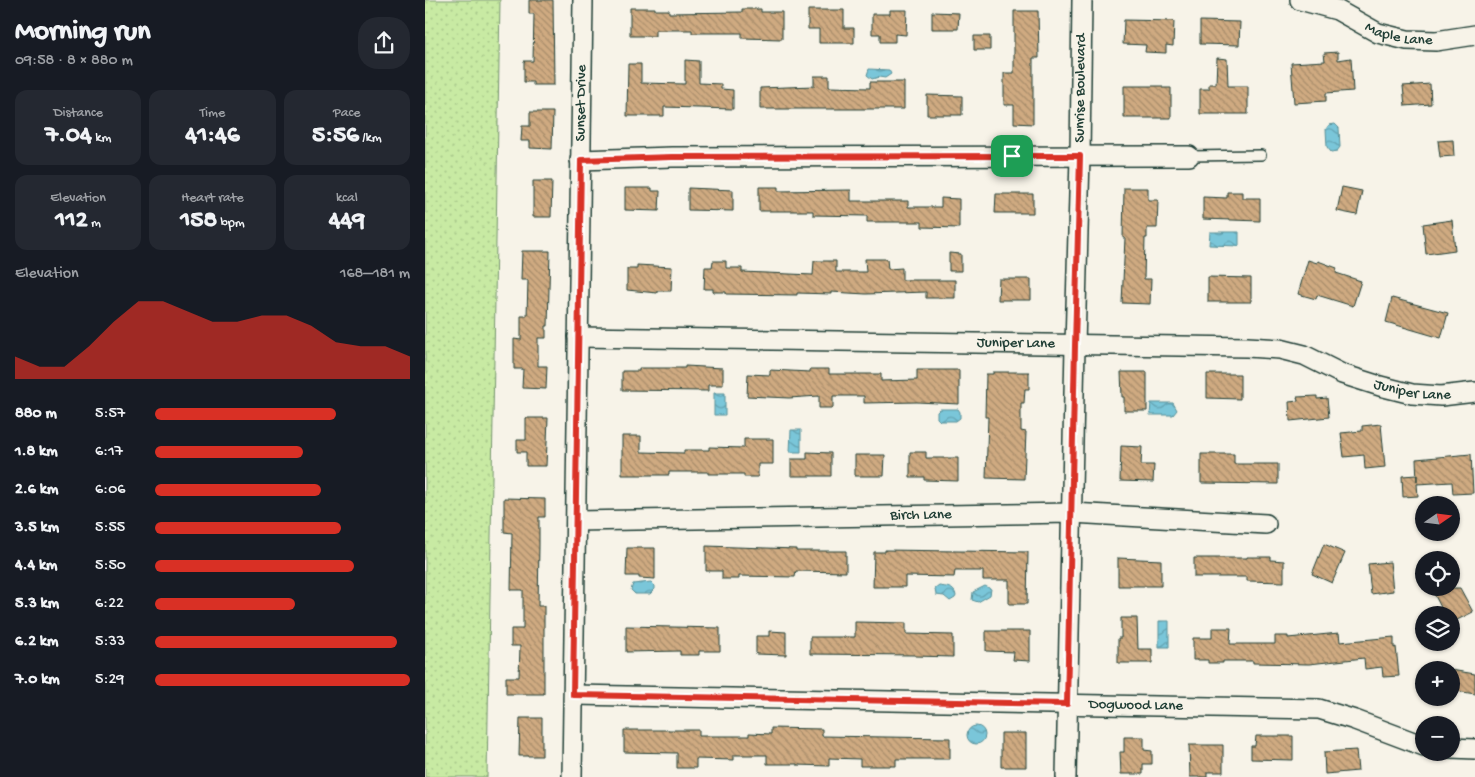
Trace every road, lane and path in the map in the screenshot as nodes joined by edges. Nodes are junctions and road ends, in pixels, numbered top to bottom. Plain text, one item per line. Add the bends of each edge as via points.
1 (583, 0) edge
2 (1082, 0) edge
3 (1300, 0) edge
4 (1475, 34) edge
5 (1261, 155) dead end
6 (1080, 156) junction
7 (1189, 156) joint
8 (581, 160) junction
9 (578, 337) junction
10 (1075, 346) junction
11 (1475, 392) edge
12 (1071, 513) junction
13 (576, 521) junction
14 (1266, 524) dead end
15 (573, 695) junction
16 (1067, 704) junction
17 (1415, 743) edge
18 (1460, 748) edge
19 (1475, 749) edge
20 (573, 777) edge
21 (1066, 777) edge

1 - 8 street, Sunset Drive
2 - 6 street, Sunrise Boulevard
3 - 4 street, Maple Lane via 1337,10 1379,33 1407,40 1436,40
5 - 7 lane
6 - 7 street
6 - 8 street
6 - 10 street, Sunrise Boulevard
8 - 9 street, Sunset Drive
9 - 10 street, Juniper Lane
9 - 13 street, Sunset Drive
10 - 11 street, Juniper Lane via 1280,349 1304,355 1342,374 1412,394 1441,396
10 - 12 street, Sunrise Boulevard
12 - 13 street, Birch Lane
12 - 14 street, Birch Lane
12 - 16 street, Sunrise Boulevard
13 - 15 street, Sunset Drive
15 - 16 street, Dogwood Lane
15 - 20 street, Sunset Drive
16 - 17 street, Dogwood Lane via 1319,709
16 - 21 street, Sunrise Boulevard
18 - 19 street

